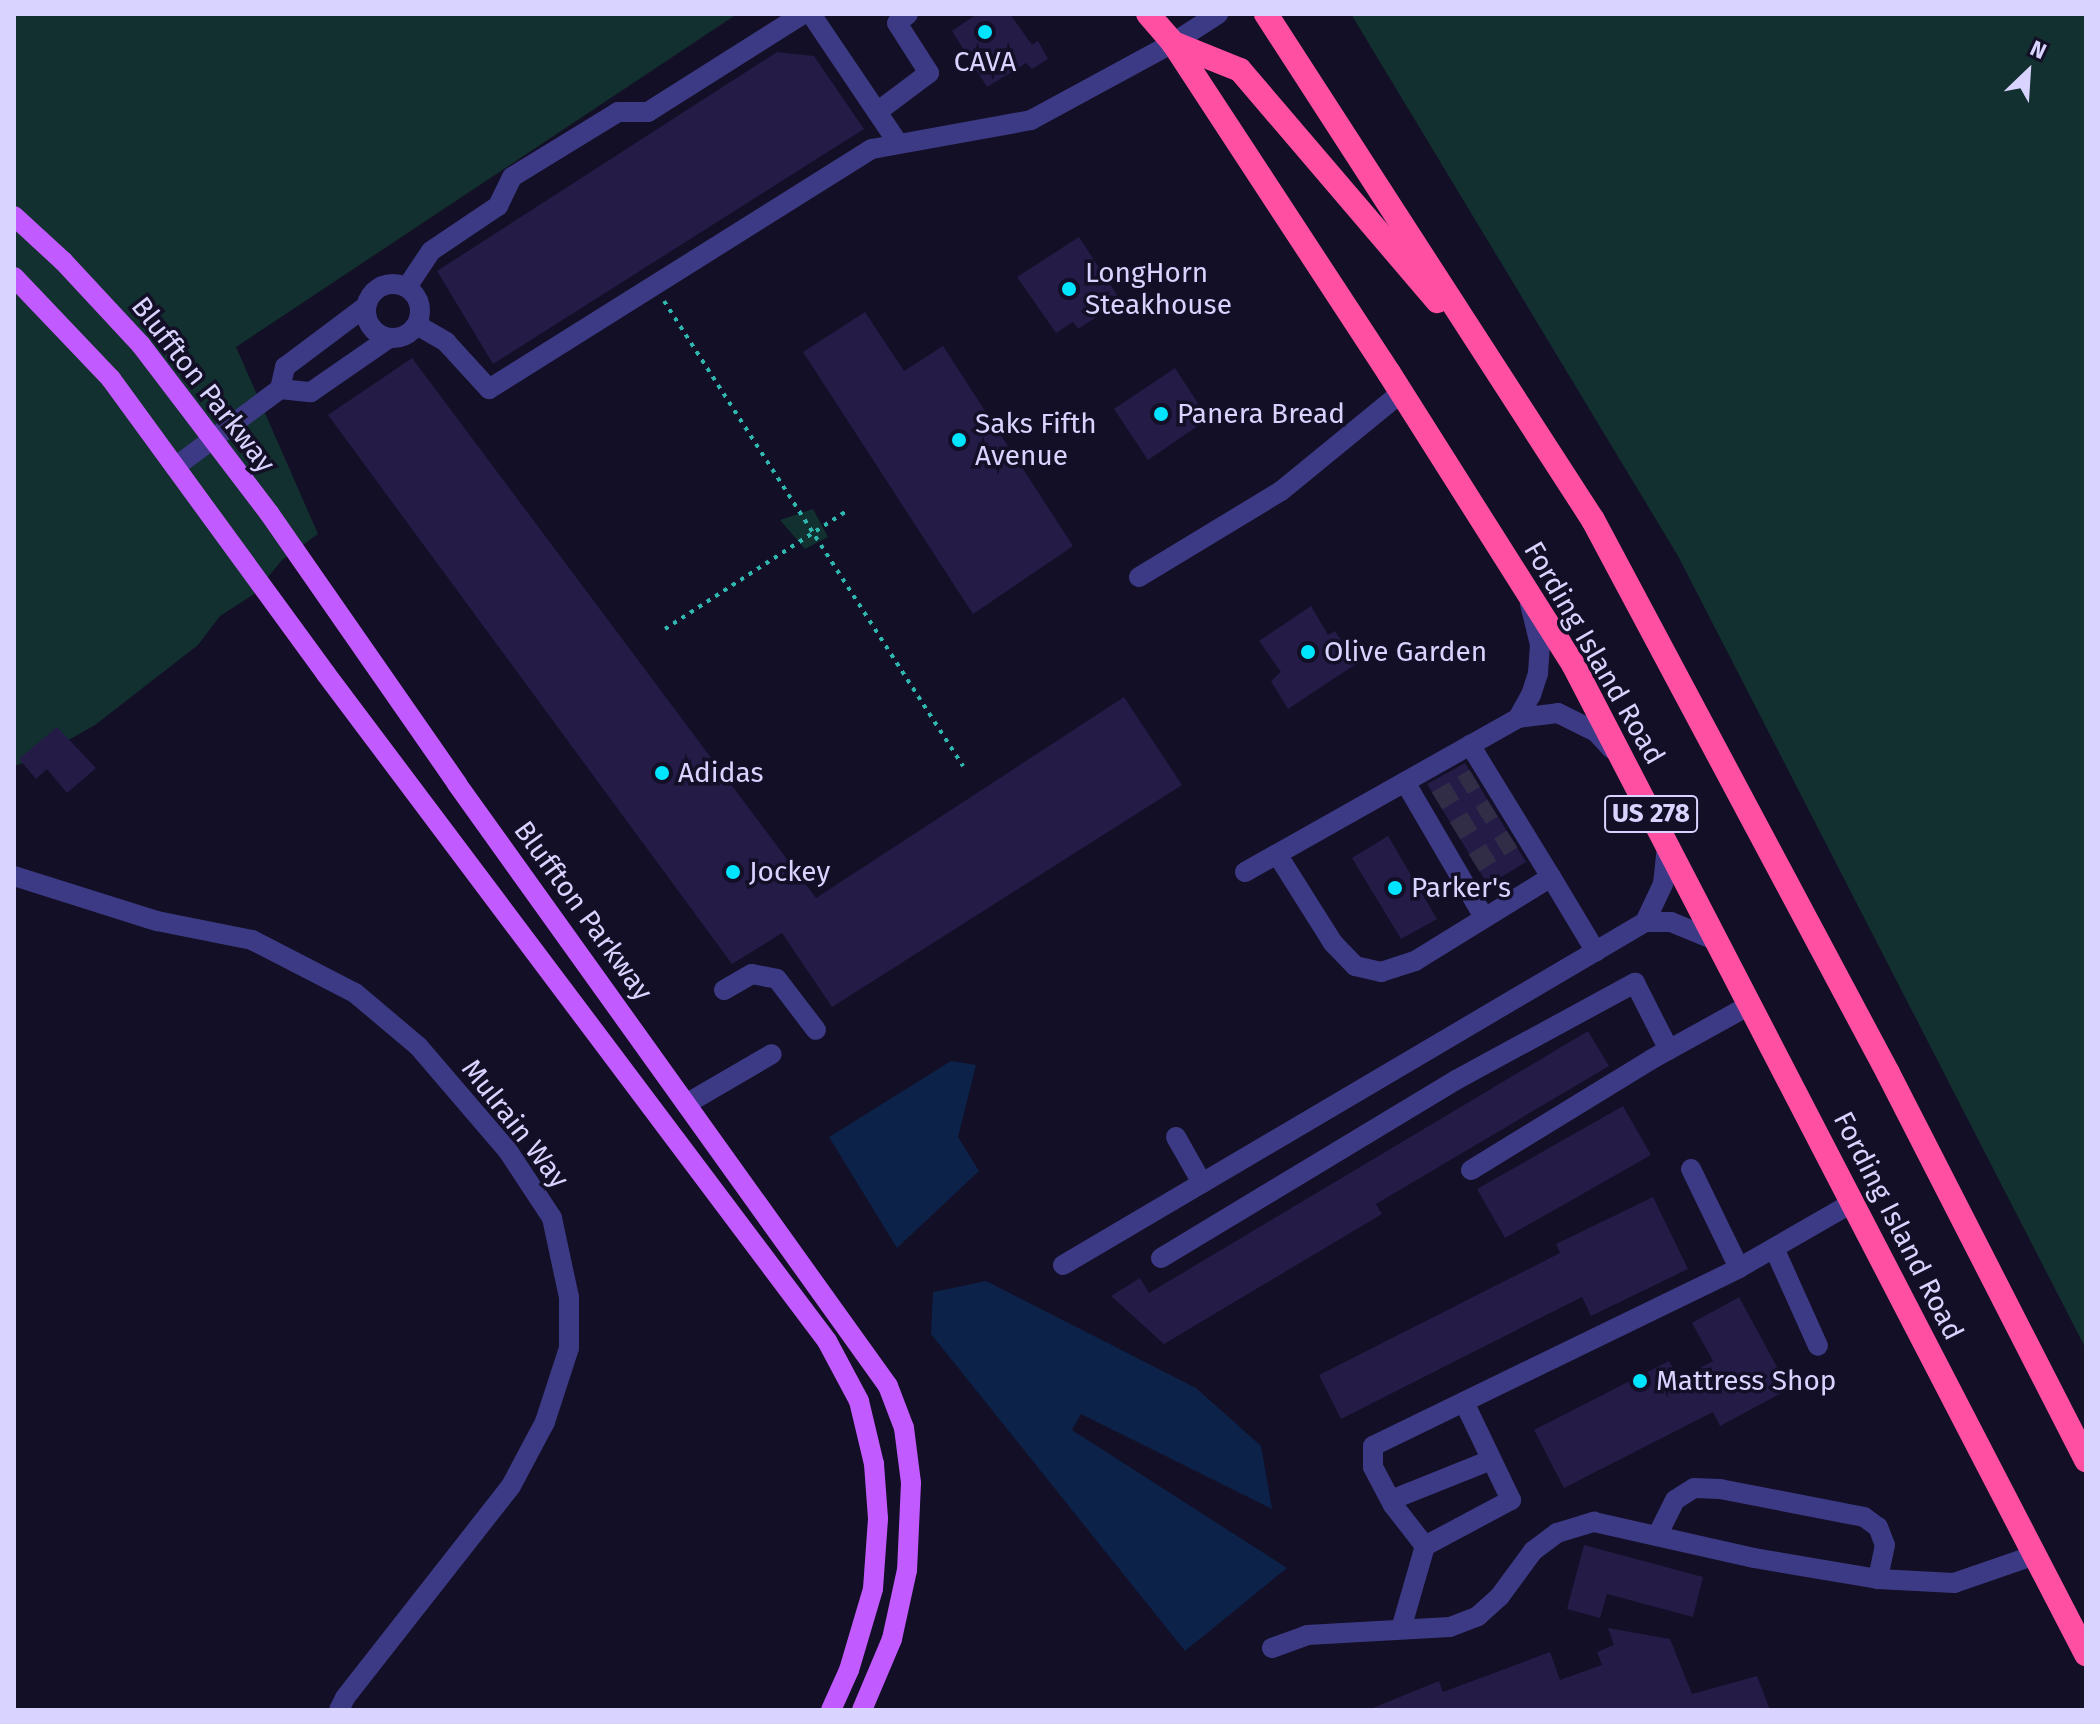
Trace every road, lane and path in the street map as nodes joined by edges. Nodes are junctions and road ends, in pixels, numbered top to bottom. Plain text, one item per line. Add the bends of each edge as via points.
1 (803, 14) edge
2 (811, 14) edge
3 (908, 14) edge
4 (1148, 14) edge
5 (1218, 14) edge
6 (1266, 14) edge
7 (1173, 43) junction
8 (877, 112) junction
9 (898, 143) junction
10 (14, 216) edge
11 (14, 277) edge
12 (654, 286) junction
13 (407, 287) junction
14 (365, 307) junction
15 (417, 325) junction
16 (389, 338) junction
17 (1498, 373) junction
18 (280, 389) junction
19 (1402, 392) junction
20 (212, 439) junction
21 (175, 467) junction
22 (848, 510) dead end
23 (813, 533) junction
24 (1139, 577) dead end
25 (1526, 590) junction
26 (665, 629) dead end
27 (1518, 718) junction
28 (1470, 745) junction
29 (1624, 762) junction
30 (963, 766) dead end
31 (1405, 782) junction
32 (1667, 846) junction
33 (1277, 854) junction
34 (1245, 872) dead end
35 (14, 876) edge
36 (1551, 877) junction
37 (1484, 917) junction
38 (1645, 922) junction
39 (1717, 941) junction
40 (1596, 952) junction
41 (724, 990) dead end
42 (1750, 1005) junction
43 (816, 1030) dead end
44 (1669, 1050) junction
45 (772, 1054) dead end
46 (686, 1104) junction
47 (1176, 1137) dead end
48 (1691, 1169) dead end
49 (1471, 1170) dead end
50 (1202, 1183) junction
51 (1852, 1203) junction
52 (1774, 1248) junction
53 (1161, 1258) dead end
54 (1063, 1265) dead end
55 (1739, 1268) junction
56 (1818, 1346) dead end
57 (1464, 1402) junction
58 (1491, 1460) junction
59 (2086, 1460) edge
60 (1992, 1473) junction
61 (1391, 1500) junction
62 (1657, 1536) junction
63 (1425, 1546) junction
64 (2035, 1555) junction
65 (1878, 1579) junction
66 (2086, 1618) edge
67 (1401, 1629) junction
68 (1272, 1648) dead end
69 (2086, 1654) edge
70 (339, 1710) edge
71 (831, 1710) edge
72 (862, 1710) edge

1 - 13 street via 648,112 618,112 512,177 498,206 431,251
2 - 8 street
3 - 8 street via 897,23 929,73
4 - 7 highway, Fording Island Road / US 278
5 - 7 street
6 - 17 highway, Fording Island Road / US 278
7 - 9 street via 1031,120
7 - 17 highway via 1240,70
7 - 19 highway, Fording Island Road / US 278
8 - 9 street
9 - 12 street via 872,149
10 - 20 main road, Bluffton Parkway via 141,345
11 - 21 main road via 111,379
12 - 15 street via 489,389 446,342
12 - 23 path
13 - 14 street via 386,284 376,289
13 - 15 street via 420,304
14 - 16 street via 371,328
14 - 18 street via 285,367
15 - 16 street
16 - 18 street via 311,392
17 - 59 highway, Fording Island Road / US 278 via 1593,520 1888,1073
18 - 20 street
19 - 24 street via 1281,491
19 - 25 highway, Fording Island Road / US 278
20 - 21 street
20 - 46 main road, Bluffton Parkway
21 - 71 main road via 754,1241 827,1341 859,1401 874,1464 878,1519 873,1589
22 - 23 path
23 - 26 path
23 - 30 path
25 - 27 street via 1540,645 1531,695
25 - 29 highway, Fording Island Road / US 278 via 1574,666
27 - 28 street
27 - 29 street via 1558,713 1576,720 1596,732
28 - 31 street
28 - 36 street via 1481,775 1518,836
29 - 32 highway, Fording Island Road / US 278
31 - 33 street
31 - 37 street via 1429,805 1466,867
32 - 38 street via 1663,884
32 - 39 highway, Fording Island Road / US 278
33 - 34 street
33 - 37 street via 1333,943 1355,966 1381,972 1415,961
35 - 70 street, Mulrain Way via 157,921 252,940 355,993 418,1046 508,1151 552,1218 569,1297 569,1348 545,1422 511,1486
36 - 37 street
36 - 40 street
38 - 39 street via 1671,922
38 - 40 street
39 - 42 highway, Fording Island Road / US 278
40 - 50 street
41 - 43 street via 752,974 777,979
42 - 44 street
42 - 51 highway, Fording Island Road / US 278
44 - 49 street
44 - 53 street via 1635,983 1456,1080
45 - 46 street
46 - 72 main road, Bluffton Parkway via 861,1344 888,1386 904,1428 911,1483 907,1570 892,1639
47 - 50 street
48 - 55 street
50 - 54 street
51 - 52 street
51 - 60 highway, Fording Island Road / US 278
52 - 55 street
52 - 56 street
55 - 57 street
57 - 58 street
57 - 61 street via 1373,1446 1373,1467
58 - 61 street
58 - 63 street via 1511,1500
60 - 64 highway, Fording Island Road / US 278
60 - 66 highway
61 - 63 street
62 - 65 street
62 - 65 street via 1675,1500 1694,1488 1864,1517 1878,1527 1885,1545
62 - 67 street via 1594,1522 1557,1533 1533,1551 1478,1616 1450,1627
63 - 67 street
64 - 65 street via 1954,1583
64 - 69 highway, Fording Island Road / US 278
67 - 68 street via 1307,1635

